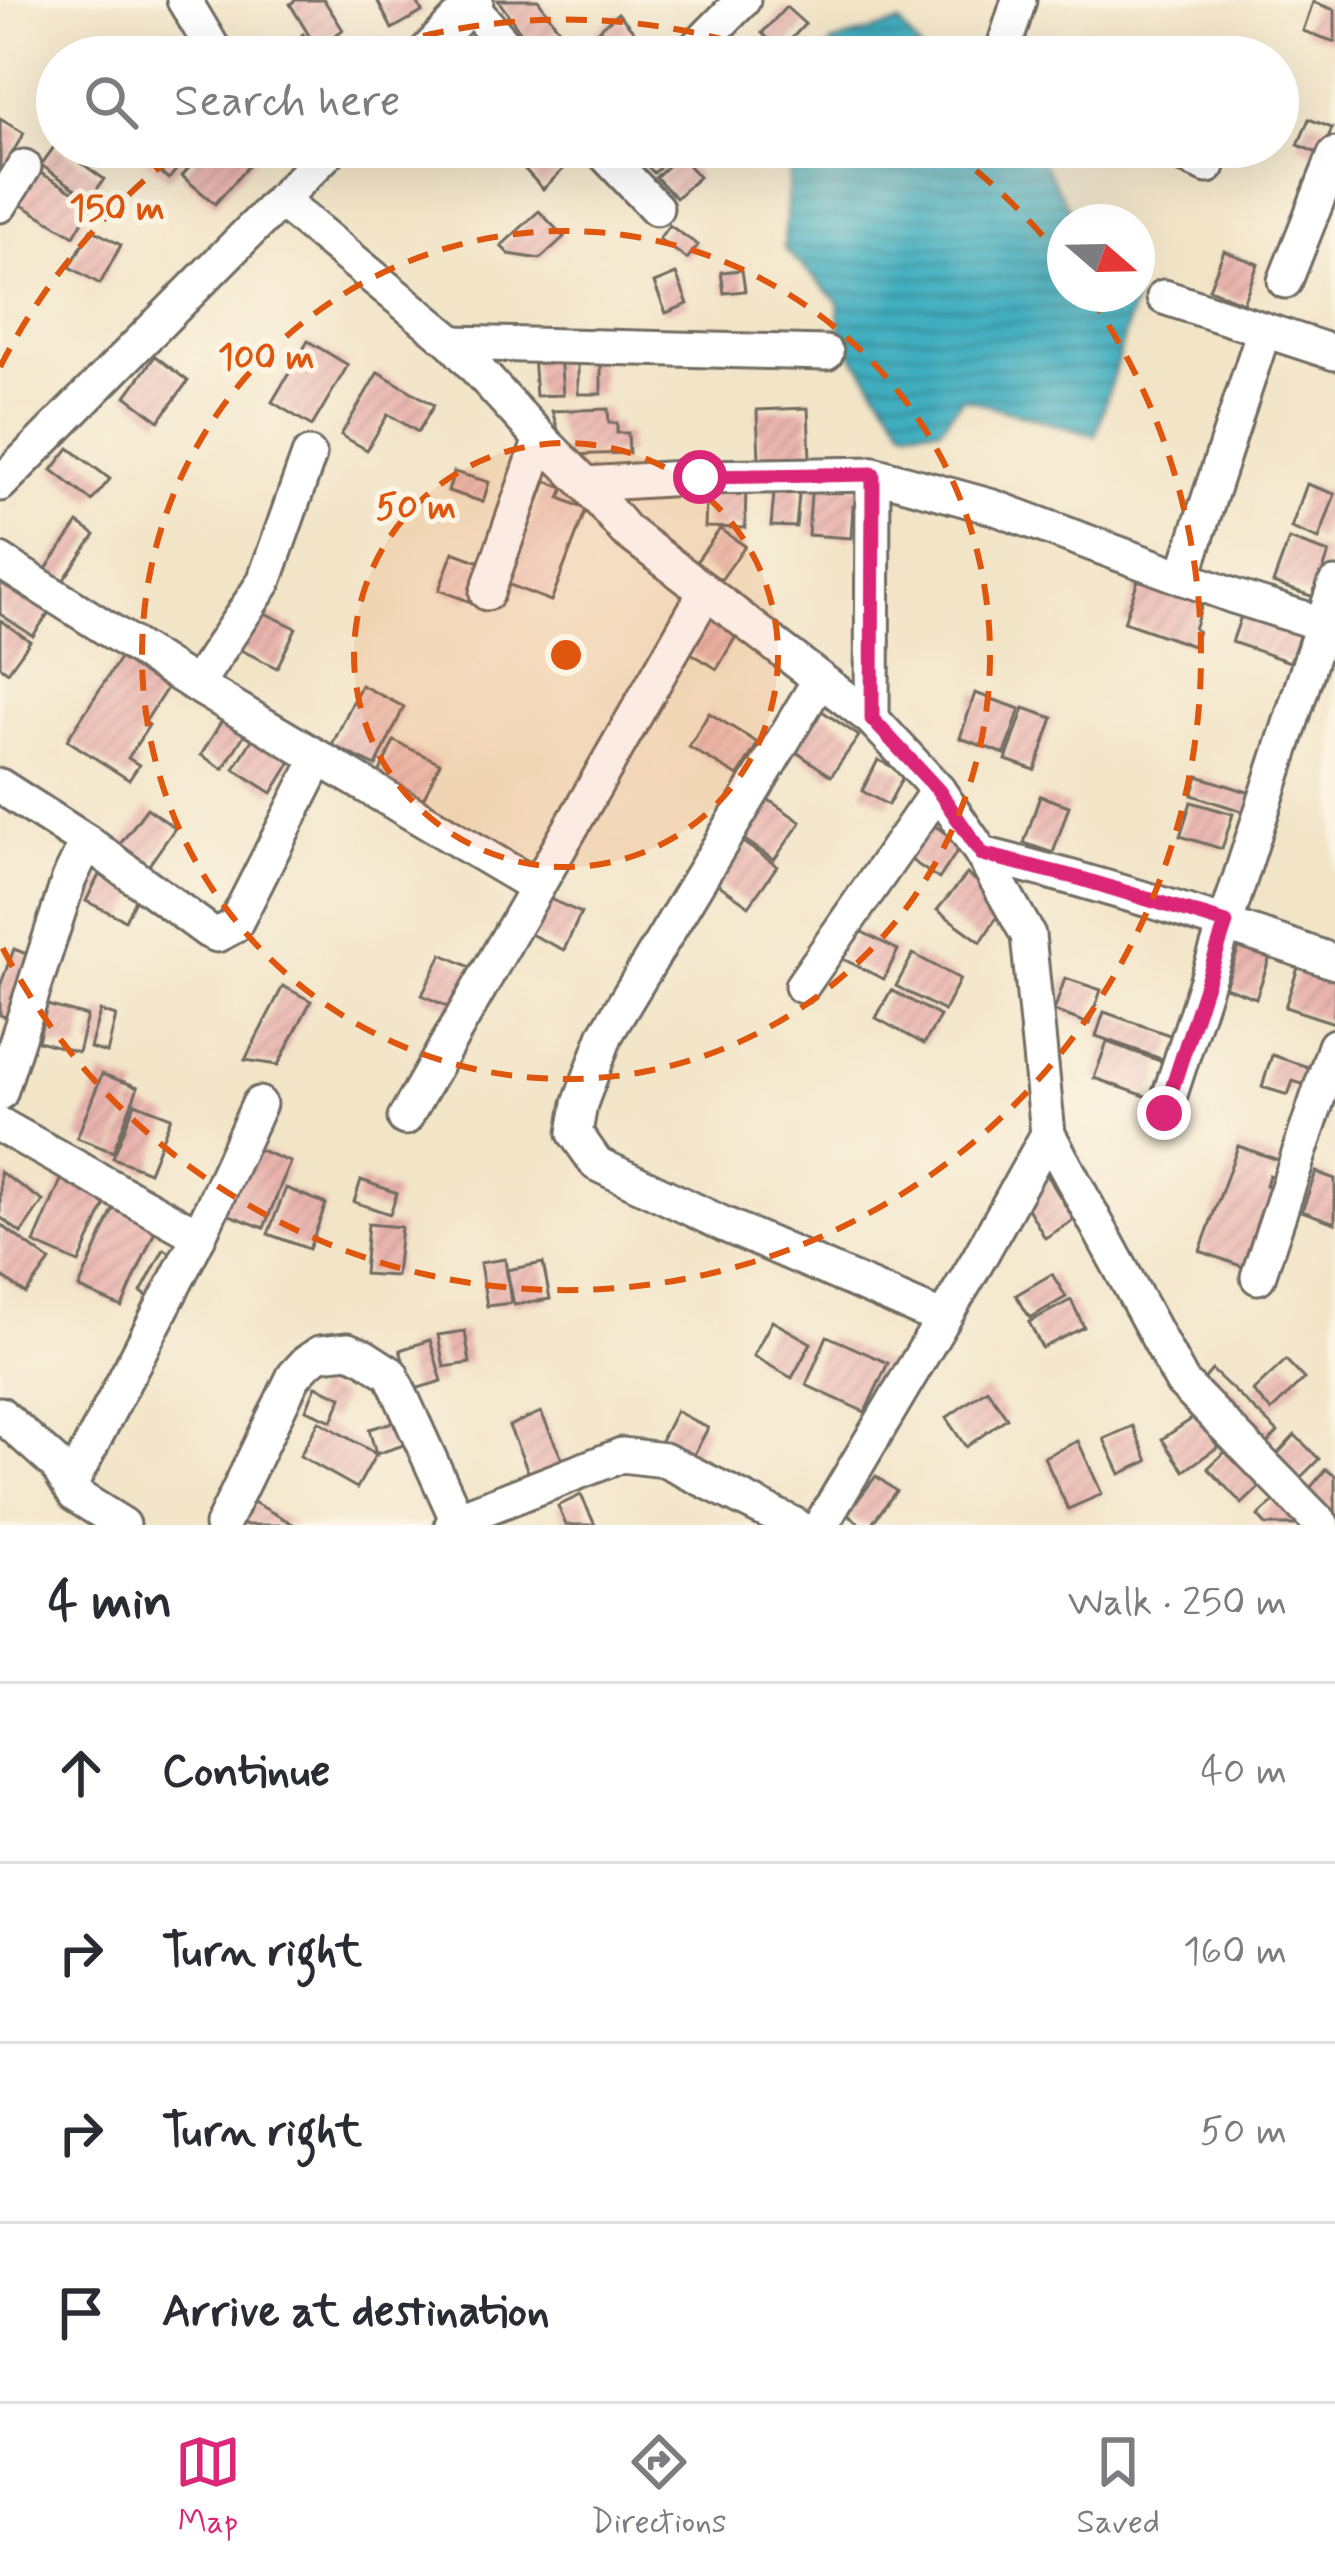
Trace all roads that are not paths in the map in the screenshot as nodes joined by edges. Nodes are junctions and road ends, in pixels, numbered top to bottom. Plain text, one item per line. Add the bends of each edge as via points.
1 (184, 0) edge
2 (743, 0) edge
3 (1018, 0) edge
4 (471, 2) edge
5 (205, 36) edge
6 (440, 36) edge
7 (498, 36) edge
8 (708, 36) edge
9 (1007, 36) edge
10 (1335, 155) edge
11 (24, 167) dead end
12 (305, 168) edge
13 (313, 168) edge
14 (618, 168) edge
15 (309, 172) junction
16 (280, 201) junction
17 (0, 205) edge
18 (656, 208) dead end
19 (1285, 281) dead end
20 (1164, 297) dead end
21 (1264, 330) junction
22 (453, 343) junction
23 (826, 353) dead end
24 (1335, 353) edge
25 (541, 440) junction
26 (309, 455) dead end
27 (873, 474) junction
28 (0, 484) edge
29 (586, 484) junction
30 (0, 561) edge
31 (1183, 578) junction
32 (1335, 585) edge
33 (488, 593) dead end
34 (705, 593) junction
35 (1328, 626) edge
36 (819, 681) junction
37 (196, 685) junction
38 (872, 719) junction
39 (319, 758) junction
40 (0, 786) edge
41 (938, 790) junction
42 (87, 842) junction
43 (982, 854) junction
44 (537, 887) junction
45 (1226, 923) junction
46 (1335, 962) edge
47 (802, 986) dead end
48 (1335, 1046) edge
49 (0, 1093) edge
50 (260, 1104) dead end
51 (1164, 1113) dead end
52 (405, 1118) dead end
53 (0, 1125) edge
54 (1048, 1134) junction
55 (199, 1237) junction
56 (1258, 1277) dead end
57 (943, 1319) junction
58 (0, 1414) edge
59 (70, 1486) junction
60 (455, 1522) edge
61 (123, 1525) edge
62 (222, 1525) edge
63 (795, 1525) edge
64 (821, 1525) edge
65 (1322, 1525) edge

1 - 5 street
2 - 8 street
3 - 9 street
4 - 6 street
4 - 7 street
10 - 19 street
11 - 17 street
12 - 15 street
13 - 15 street
14 - 18 street
15 - 16 street
16 - 22 street
16 - 28 street
20 - 21 street
21 - 24 street
21 - 31 street
22 - 23 street
22 - 25 street
25 - 29 street
25 - 33 street
26 - 37 street via 264,582
27 - 29 street
27 - 31 street via 993,507
27 - 38 street
29 - 34 street via 625,530
30 - 37 street
31 - 35 street
32 - 35 street
34 - 36 street
34 - 44 street
35 - 45 street
36 - 38 street
36 - 57 street via 606,1034 575,1133 597,1164
37 - 39 street
38 - 41 street
39 - 42 street via 226,932 208,931
39 - 44 street
40 - 42 street
41 - 43 street
41 - 47 street
42 - 49 street
43 - 45 street
43 - 54 street via 1028,935
44 - 52 street
45 - 46 street
45 - 51 street
48 - 56 street
50 - 55 street
53 - 55 street
54 - 57 street
54 - 65 street via 1181,1382
55 - 59 street
57 - 64 street
58 - 59 street
59 - 61 street
60 - 62 street via 391,1374 348,1350 320,1353 294,1376
60 - 63 street via 622,1455 664,1460

